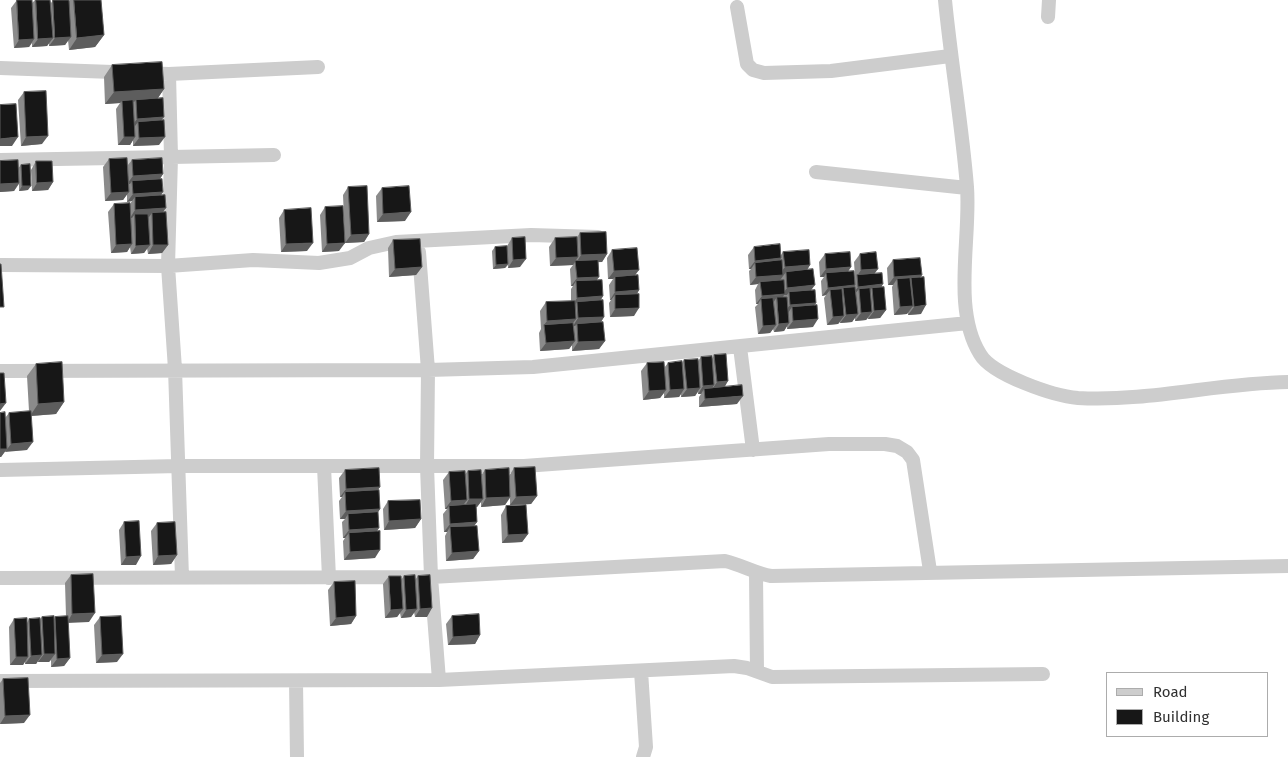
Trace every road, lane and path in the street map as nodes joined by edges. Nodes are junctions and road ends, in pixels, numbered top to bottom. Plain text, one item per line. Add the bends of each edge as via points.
1 (945, 0) edge
2 (1049, 0) edge
3 (737, 7) dead end
4 (1048, 17) dead end
5 (950, 56) junction
6 (318, 67) dead end
7 (0, 68) edge
8 (169, 74) junction
9 (274, 155) dead end
10 (171, 157) junction
11 (0, 160) edge
12 (816, 172) dead end
13 (967, 188) junction
14 (605, 237) edge
15 (418, 241) junction
16 (0, 265) edge
17 (168, 266) junction
18 (968, 323) junction
19 (740, 348) junction
20 (176, 369) junction
21 (428, 370) junction
22 (0, 371) edge
23 (1288, 382) edge
24 (752, 450) junction
25 (179, 466) junction
26 (324, 466) junction
27 (427, 466) junction
28 (0, 470) edge
29 (1288, 566) edge
30 (930, 571) junction
31 (756, 574) junction
32 (182, 577) junction
33 (431, 577) junction
34 (0, 578) edge
35 (329, 578) junction
36 (641, 671) junction
37 (758, 671) junction
38 (1043, 674) dead end
39 (439, 680) junction
40 (0, 681) edge
41 (296, 681) junction
42 (297, 757) edge
43 (643, 757) edge

1 - 5 street
2 - 4 street
3 - 5 street via 747,64 764,73 832,71
5 - 13 street
6 - 8 street
7 - 8 street
8 - 10 street
9 - 10 street
10 - 11 street
10 - 17 street
12 - 13 street
13 - 18 street via 965,295
14 - 15 street via 531,235
15 - 17 street via 382,245 333,262 253,260
15 - 21 street
16 - 17 street
17 - 20 street
18 - 19 street
18 - 23 street via 981,356 999,372 1056,394 1076,398 1117,398
19 - 21 street via 533,367
19 - 24 street
20 - 21 street
20 - 22 street
20 - 25 street
21 - 27 street
24 - 27 street via 524,466
24 - 30 street via 829,444 885,444 898,446 907,452 913,460 921,501
25 - 26 street
25 - 28 street
25 - 32 street
26 - 27 street
26 - 35 street
27 - 33 street
29 - 30 street
30 - 31 street
31 - 33 street via 725,561
31 - 37 street
32 - 34 street
32 - 35 street
33 - 35 street
33 - 39 street
36 - 37 street via 734,666
36 - 39 street
36 - 43 street via 646,747
37 - 38 street via 772,677
39 - 41 street
40 - 41 street
41 - 42 street

